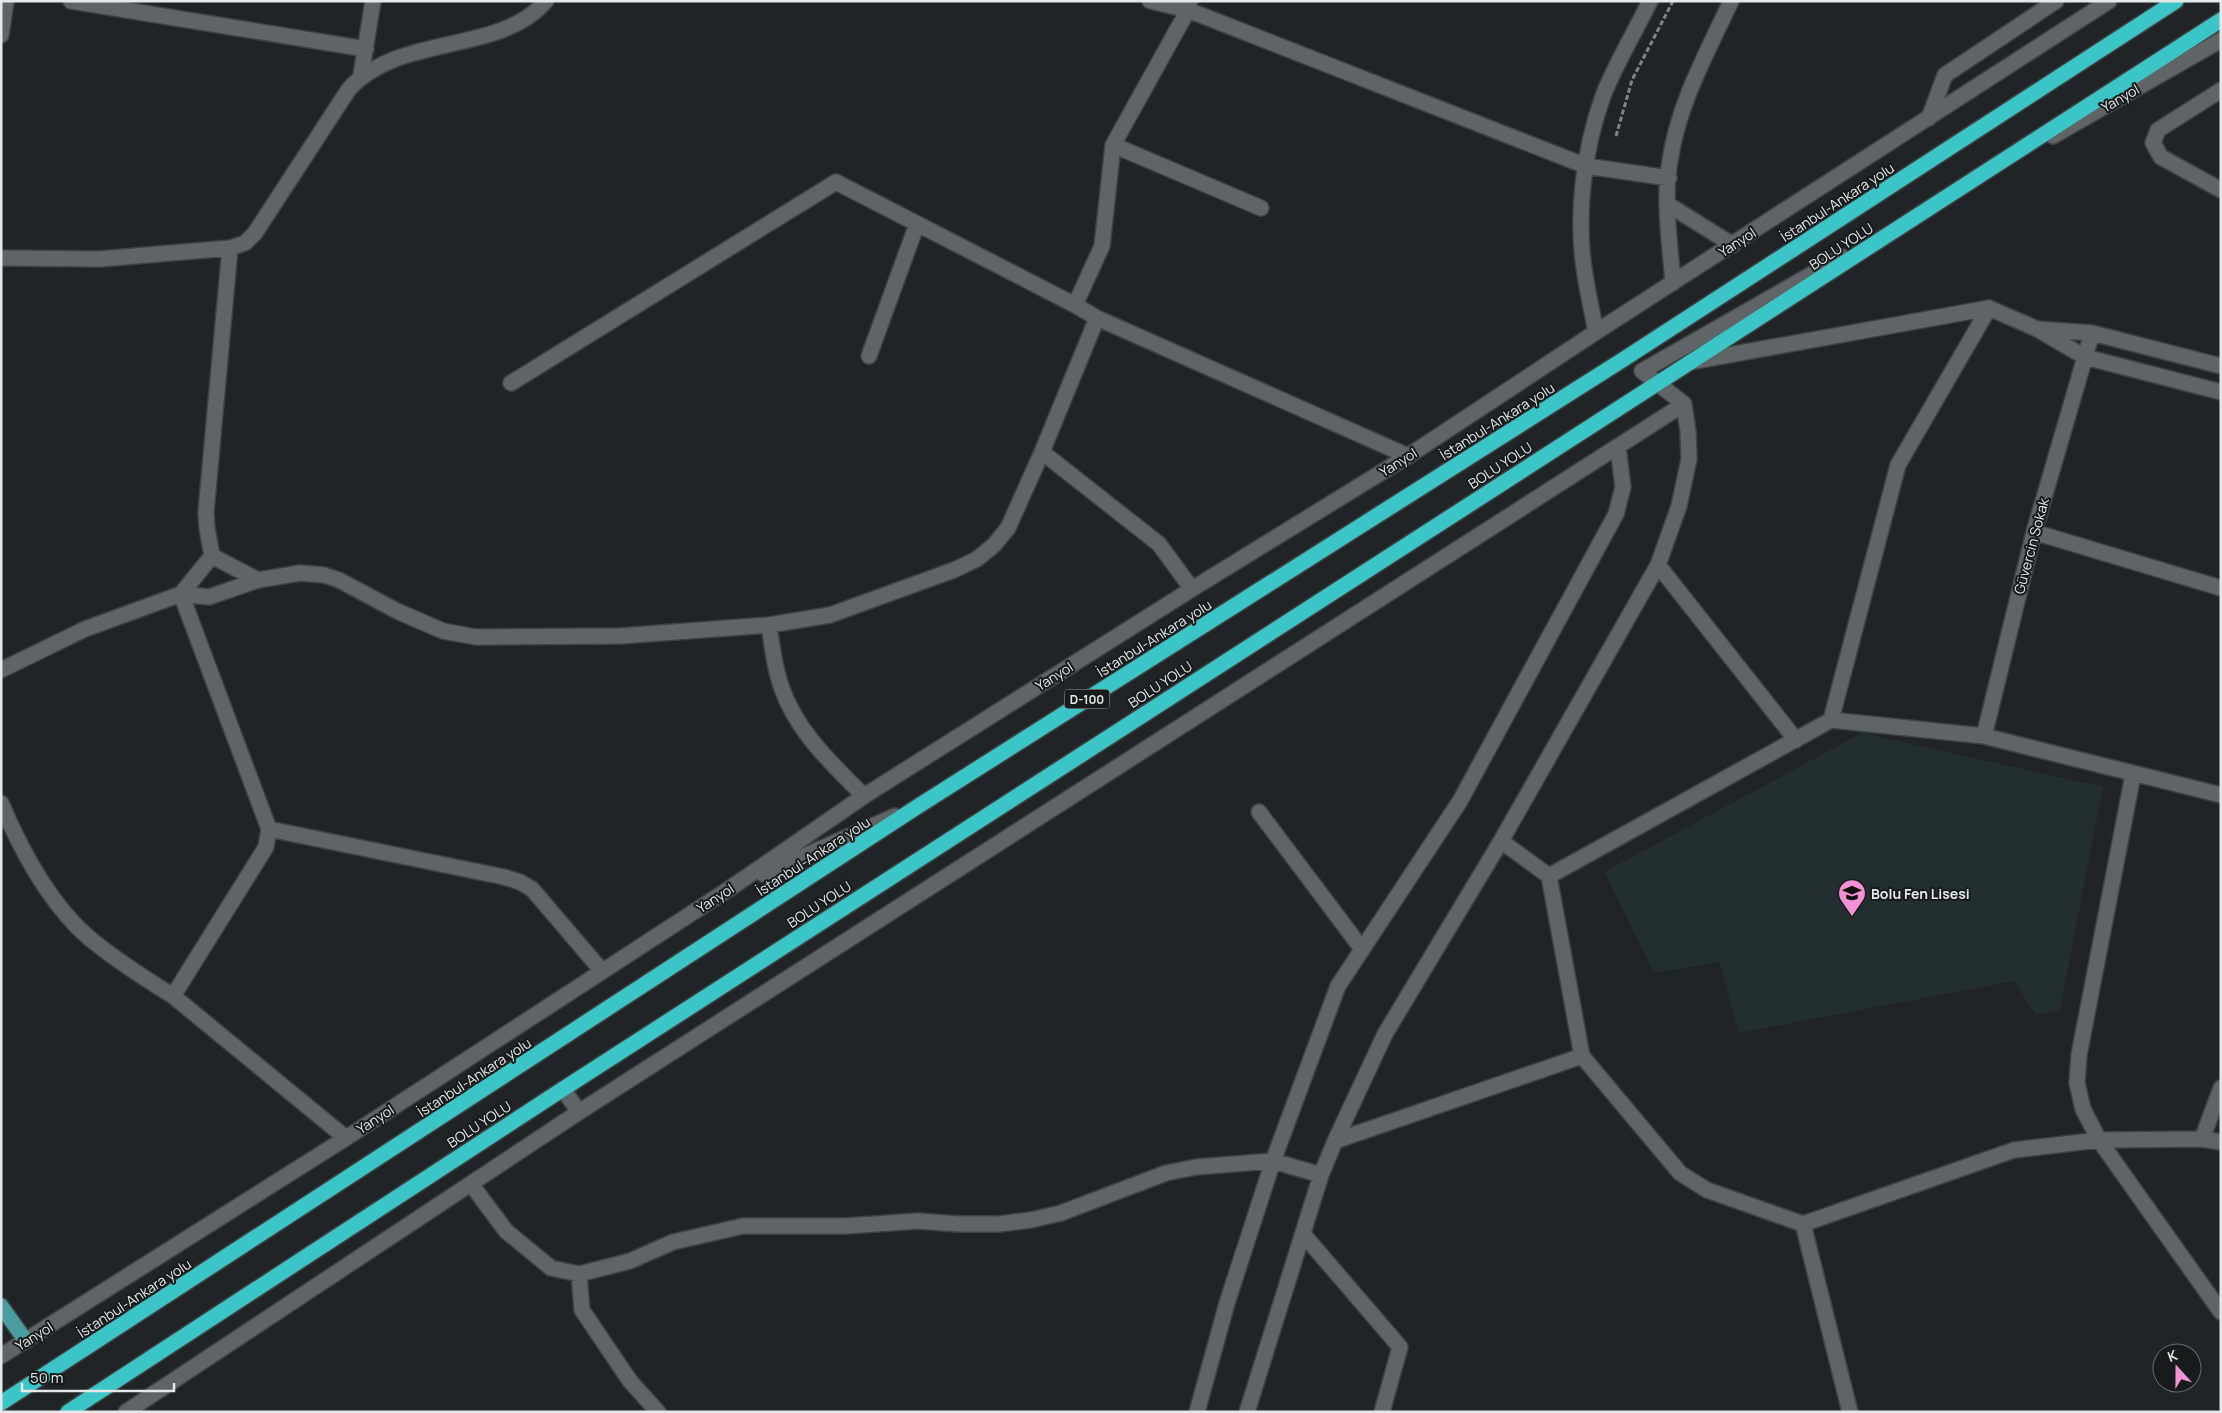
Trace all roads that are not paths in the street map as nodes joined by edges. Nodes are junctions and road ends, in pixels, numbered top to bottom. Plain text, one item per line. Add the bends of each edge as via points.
1 (6, 1) edge
2 (71, 1) edge
3 (373, 1) edge
4 (546, 1) edge
5 (1150, 1) edge
6 (1650, 1) edge
7 (1731, 1) edge
8 (2056, 1) edge
9 (2109, 1) edge
10 (2176, 1) edge
11 (1189, 6) edge
12 (146, 7) edge
13 (2221, 20) edge
14 (1, 35) edge
15 (2221, 40) edge
16 (366, 49) junction
17 (361, 76) junction
18 (2221, 90) edge
19 (1929, 118) junction
20 (1113, 145) junction
21 (1586, 166) junction
22 (1669, 178) junction
23 (2221, 190) edge
24 (1667, 204) junction
25 (1261, 208) dead end
26 (917, 224) junction
27 (1733, 245) junction
28 (230, 248) junction
29 (1, 258) edge
30 (1673, 283) junction
31 (1075, 305) junction
32 (1988, 308) junction
33 (1097, 318) junction
34 (2037, 329) junction
35 (1596, 332) junction
36 (2092, 332) junction
37 (869, 356) dead end
38 (2085, 357) junction
39 (2221, 366) edge
40 (1642, 371) junction
41 (511, 383) dead end
42 (2221, 392) edge
43 (1684, 404) junction
44 (1618, 448) junction
45 (1042, 452) junction
46 (1408, 456) junction
47 (2034, 532) junction
48 (212, 556) junction
49 (1658, 565) junction
50 (258, 580) junction
51 (2221, 588) edge
52 (1192, 589) junction
53 (180, 594) junction
54 (769, 625) junction
55 (1, 670) edge
56 (1831, 720) junction
57 (1984, 736) junction
58 (1796, 740) junction
59 (2133, 775) junction
60 (2221, 795) edge
61 (864, 796) junction
62 (1, 803) edge
63 (920, 805) junction
64 (1259, 812) dead end
65 (269, 829) junction
66 (1501, 841) junction
67 (1549, 876) junction
68 (729, 889) junction
69 (1362, 949) junction
70 (602, 970) junction
71 (172, 996) junction
72 (1582, 1056) junction
73 (2221, 1088) edge
74 (563, 1089) junction
75 (580, 1112) junction
76 (346, 1138) junction
77 (2202, 1139) junction
78 (2099, 1140) junction
79 (1335, 1141) junction
80 (2221, 1142) edge
81 (1273, 1161) junction
82 (1322, 1175) junction
83 (471, 1184) junction
84 (1803, 1224) junction
85 (1303, 1234) junction
86 (579, 1274) junction
87 (1, 1306) edge
88 (2221, 1312) edge
89 (26, 1341) junction
90 (86, 1348) junction
91 (1, 1356) edge
92 (137, 1368) junction
93 (1, 1390) edge
94 (1, 1403) edge
95 (68, 1412) edge
96 (77, 1412) edge
97 (126, 1412) edge
98 (658, 1412) edge
99 (1197, 1412) edge
100 (1247, 1412) edge
101 (1382, 1412) edge
102 (1850, 1412) edge

1 - 14 street
2 - 12 street
3 - 16 street
4 - 17 street via 515,24 489,34 420,50 382,63
5 - 11 street
6 - 21 street via 1603,96
7 - 22 street via 1687,96 1669,162
8 - 19 street via 1945,75
9 - 19 street, Yanyol
10 - 63 highway, İstanbul-Ankara yolu / D-100 via 1624,360
11 - 20 street
11 - 21 street
12 - 16 street
13 - 74 highway, BOLU YOLU
15 - 40 street, Yanyol
16 - 17 street
17 - 28 street via 349,89 255,233 245,243
18 - 23 street via 2158,130 2153,143 2161,157
19 - 27 street, Yanyol
20 - 25 street
20 - 31 street via 1102,246
21 - 22 street
21 - 35 street via 1581,211 1582,243
22 - 24 street
24 - 27 street
24 - 30 street
26 - 31 street
26 - 37 street
26 - 41 street via 836,182
27 - 30 street, Yanyol
28 - 29 street via 100,259
28 - 48 street via 206,512
30 - 35 street, Yanyol
31 - 33 street
32 - 34 street
32 - 40 street
32 - 56 street via 1898,465
33 - 45 street
33 - 46 street
34 - 36 street
34 - 38 street
35 - 46 street, Yanyol
36 - 38 street, Güvercin Sokak
36 - 39 street
38 - 42 street
38 - 47 street, Güvercin Sokak
40 - 43 street
43 - 44 street
43 - 49 street via 1688,459 1679,506
44 - 69 street via 1623,487 1616,514 1460,801
44 - 75 street
45 - 52 street via 1159,544
45 - 54 street via 1008,528 977,559 830,615
46 - 52 street, Yanyol
47 - 51 street
47 - 57 street, Güvercin Sokak
48 - 50 street
48 - 53 street
49 - 58 street
49 - 66 street
50 - 53 street via 209,597
50 - 54 street via 300,573 324,575 443,631 476,637 620,636
52 - 61 street, Yanyol
53 - 55 street via 85,629
53 - 65 street
54 - 61 street via 782,688 803,730
56 - 57 street
56 - 58 street
57 - 59 street
58 - 67 street
59 - 60 street
59 - 78 street via 2076,1083 2083,1109
61 - 68 street, Yanyol
62 - 71 street via 36,873 70,917 93,941 126,967
63 - 68 street
63 - 90 highway, İstanbul-Ankara yolu / D-100
64 - 69 street
65 - 70 street via 520,882 532,889
65 - 71 street via 266,847
66 - 67 street
66 - 79 street via 1385,1034
67 - 72 street
68 - 70 street, Yanyol
69 - 81 street via 1338,986
70 - 76 street, Yanyol
71 - 76 street
72 - 79 street
72 - 84 street via 1680,1173 1707,1190
73 - 77 street
74 - 75 street
74 - 92 highway, BOLU YOLU
75 - 83 street
76 - 89 street, Yanyol
77 - 78 street
77 - 80 street
78 - 84 street via 2014,1150
78 - 88 street
79 - 82 street
81 - 82 street
81 - 86 street via 1196,1167 1166,1173 1061,1214 999,1224 918,1221 846,1226 743,1226 673,1242 630,1261
81 - 99 street via 1227,1302
82 - 85 street
83 - 86 street via 506,1231 550,1268
83 - 97 street
84 - 102 street
85 - 100 street
85 - 101 street via 1400,1347
86 - 98 street via 582,1310 630,1381
87 - 89 main road
89 - 91 street, Yanyol
90 - 93 highway
90 - 94 highway, İstanbul-Ankara yolu / D-100
92 - 95 highway, BOLU YOLU
92 - 96 highway

